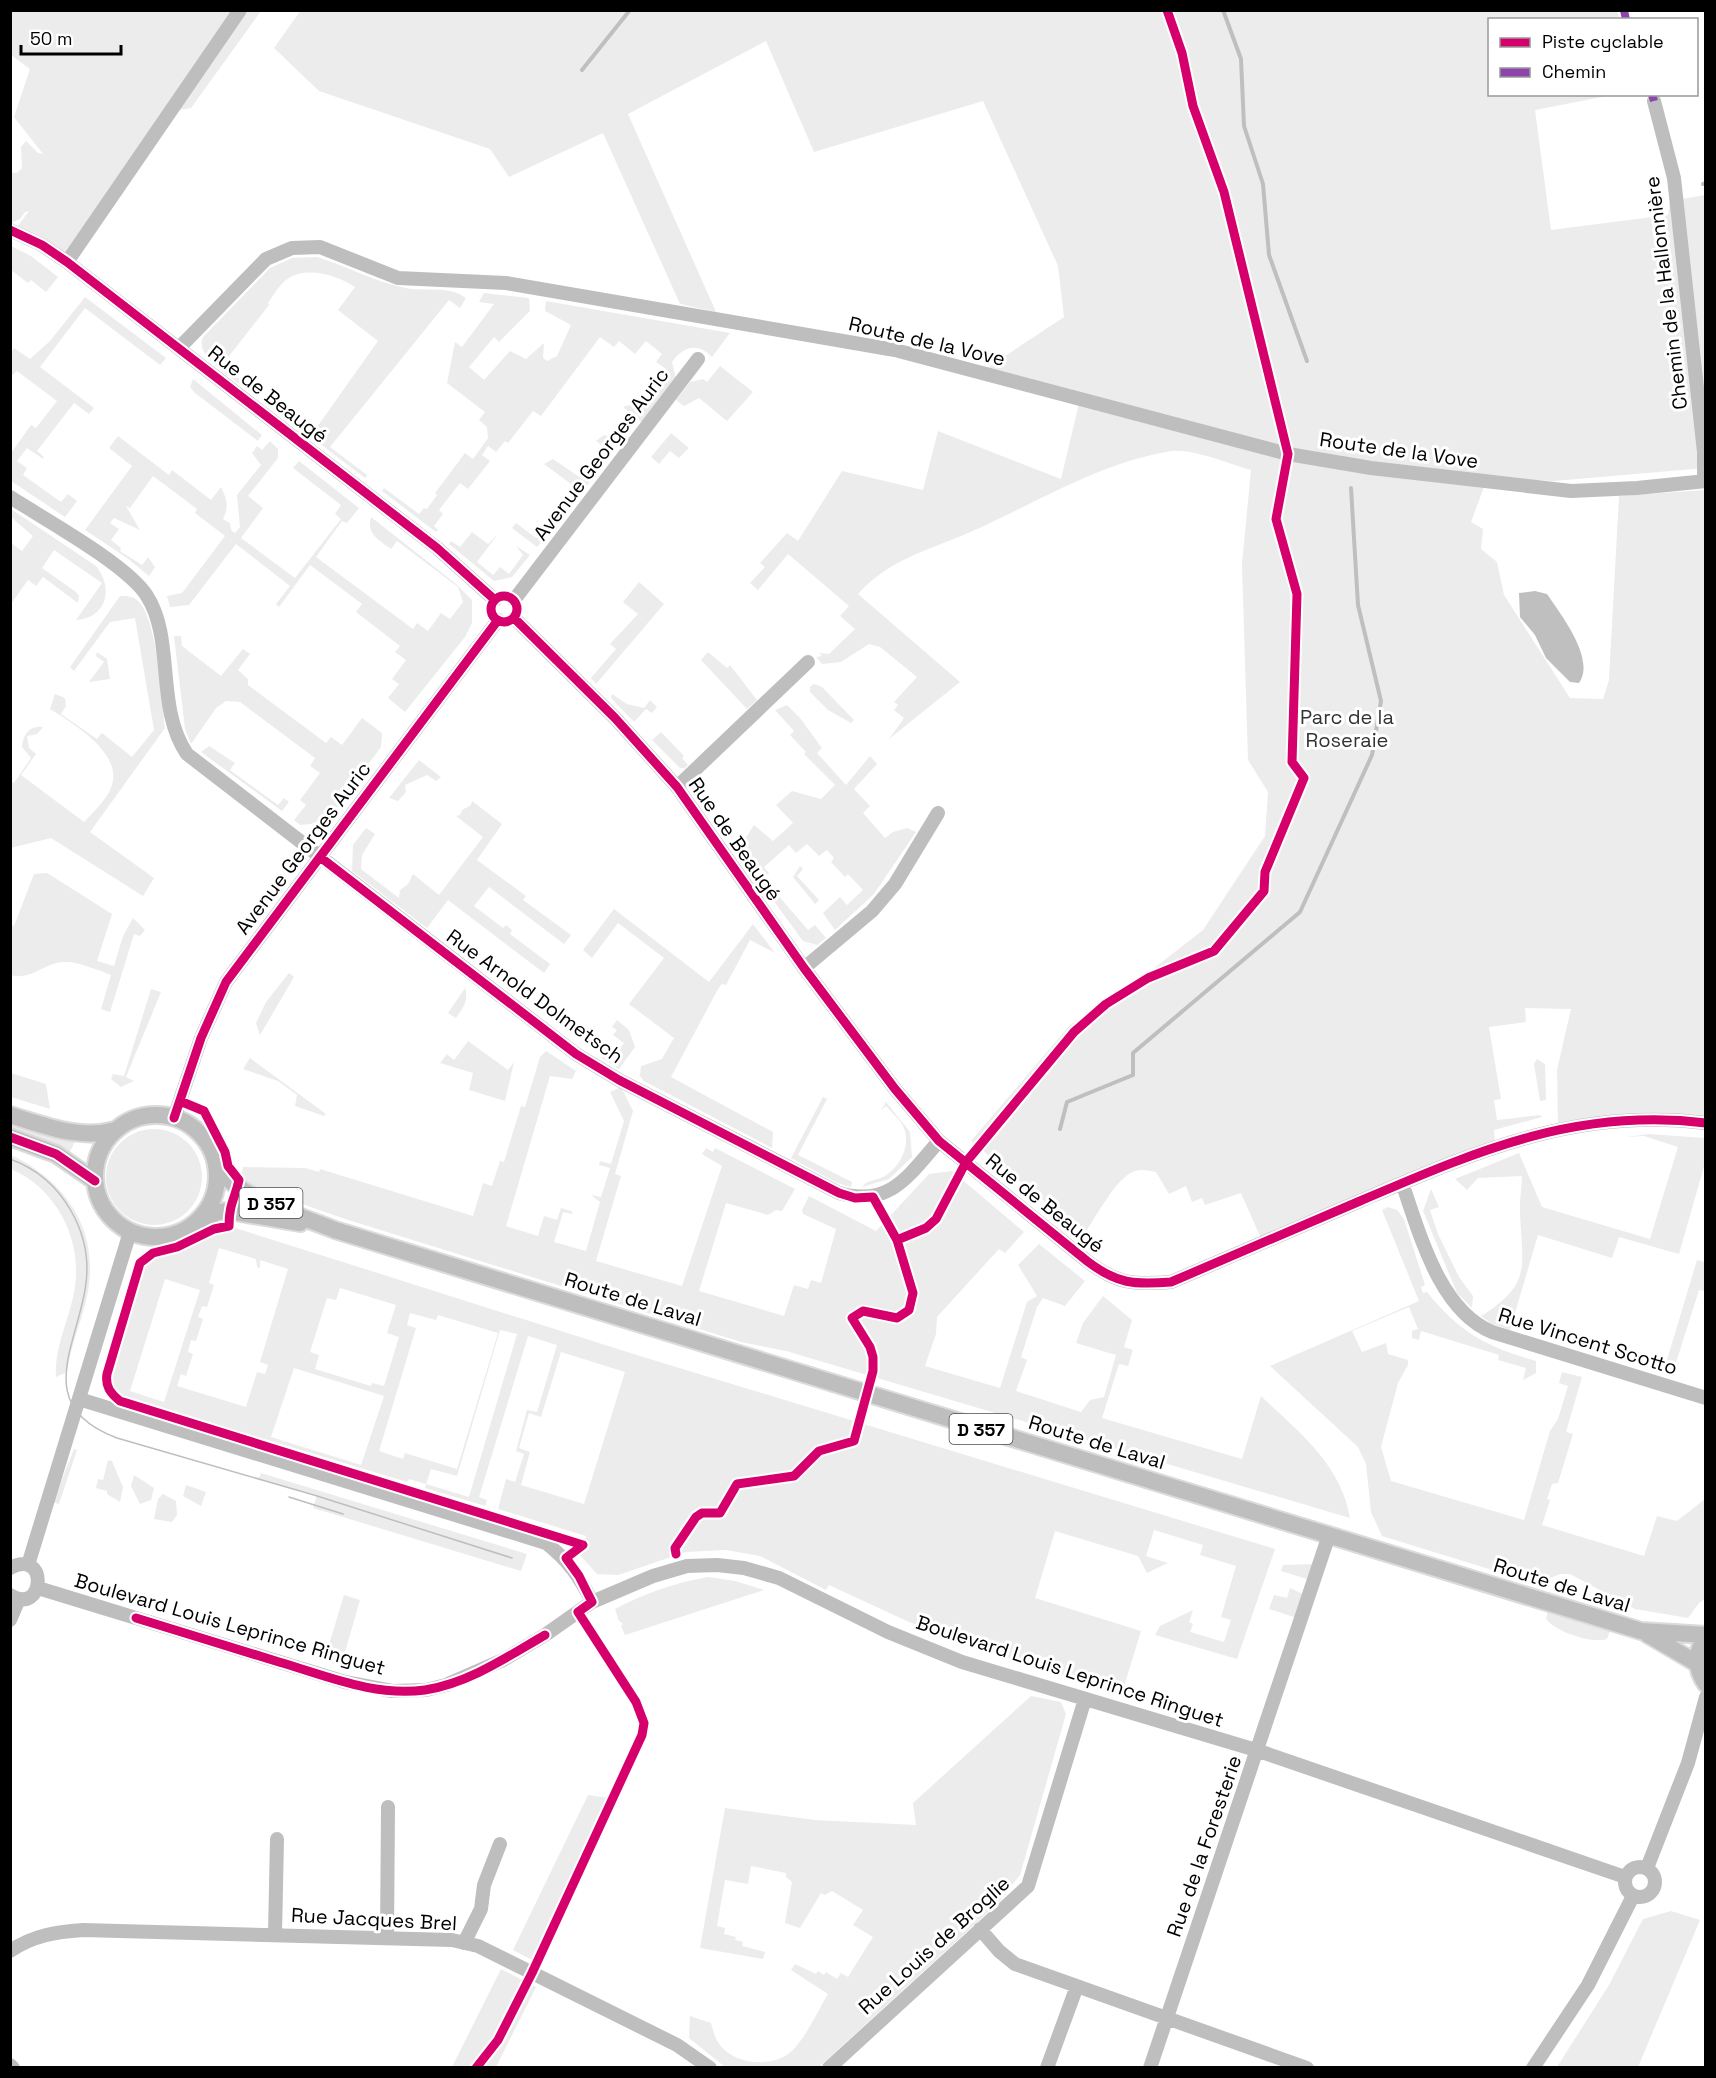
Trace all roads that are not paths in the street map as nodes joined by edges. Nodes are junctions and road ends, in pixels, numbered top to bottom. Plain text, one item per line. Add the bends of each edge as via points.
1 (240, 10) edge
2 (1654, 101) dead end
3 (10, 230) edge
4 (67, 262) junction
5 (179, 348) junction
6 (698, 359) dead end
7 (1705, 481) edge
8 (10, 497) edge
9 (495, 600) junction
10 (514, 600) junction
11 (514, 618) junction
12 (498, 620) junction
13 (808, 662) dead end
14 (676, 787) junction
15 (938, 813) dead end
16 (320, 857) junction
17 (804, 968) junction
18 (10, 1115) edge
19 (174, 1118) junction
20 (1706, 1123) edge
21 (116, 1130) junction
22 (10, 1137) edge
23 (939, 1141) junction
24 (216, 1164) junction
25 (95, 1181) junction
26 (1402, 1184) junction
27 (199, 1220) junction
28 (335, 1230) junction
29 (130, 1232) junction
30 (1706, 1398) edge
31 (79, 1399) junction
32 (1329, 1535) junction
33 (28, 1565) junction
34 (10, 1568) edge
35 (38, 1588) junction
36 (15, 1597) edge
37 (592, 1602) junction
38 (10, 1620) edge
39 (1641, 1631) junction
40 (1706, 1636) edge
41 (1698, 1664) junction
42 (1706, 1684) edge
43 (1706, 1697) edge
44 (1085, 1699) junction
45 (1706, 1740) edge
46 (1256, 1750) junction
47 (1688, 1763) junction
48 (388, 1807) dead end
49 (277, 1839) dead end
50 (500, 1844) dead end
51 (1647, 1868) junction
52 (1625, 1877) junction
53 (1633, 1896) junction
54 (980, 1929) junction
55 (275, 1934) junction
56 (387, 1936) junction
57 (464, 1943) junction
58 (10, 1951) edge
59 (1077, 1986) junction
60 (1166, 2018) junction
61 (710, 2067) edge
62 (829, 2067) edge
63 (1047, 2067) edge
64 (1150, 2067) edge
65 (1307, 2067) edge
66 (1533, 2067) edge

1 - 4 street
2 - 7 street, Chemin de la Hallonnière via 1674,178
3 - 4 street, Rue de Beaugé
4 - 5 street, Rue de Beaugé
5 - 7 street, Route de la Vove via 266,259 292,248 320,247 398,278 506,283 895,350 1288,454 1347,464 1571,491
5 - 9 street, Rue de Beaugé via 437,548
6 - 10 street, Avenue Georges Auric
8 - 16 street, Rue Arnold Dolmetsch via 128,574 139,586 154,613 172,722 179,741 202,768
9 - 10 street via 502,596
9 - 12 street via 491,611
10 - 11 street
11 - 12 street
11 - 14 street, Rue de Beaugé via 615,718
12 - 16 street, Avenue Georges Auric
13 - 14 street
14 - 17 street, Rue de Beaugé
15 - 17 street via 895,884 872,911
16 - 19 street, Avenue Georges Auric via 226,982 201,1038
16 - 23 street, Rue Arnold Dolmetsch via 576,1054 839,1193 855,1198 885,1195
17 - 23 street, Rue de Beaugé
18 - 21 main road via 75,1133
19 - 21 main road via 141,1117
19 - 24 main road via 200,1134 211,1148
20 - 26 street, Rue de Beaugé via 1622,1120 1546,1130
21 - 25 main road via 98,1156
22 - 25 main road via 56,1154
23 - 26 street, Rue de Beaugé via 1106,1276 1137,1284 1171,1282
24 - 27 main road via 215,1194
24 - 28 main road, Route de Laval / D 357 via 224,1178 238,1188
25 - 29 main road via 107,1214
26 - 30 street, Rue Vincent Scotto via 1444,1289 1477,1324 1492,1332
27 - 28 main road, Route de Laval / D 357 via 218,1212 236,1212
27 - 29 main road via 164,1237
28 - 32 main road, Route de Laval / D 357
29 - 31 street
31 - 33 street
31 - 37 street via 546,1543 566,1558
32 - 39 main road, Route de Laval / D 357
32 - 46 street, Rue de la Foresterie
33 - 34 street
33 - 35 street via 36,1572
35 - 36 street via 32,1595
35 - 37 street, Boulevard Louis Leprince Ringuet via 345,1682 392,1691 426,1690 471,1676 545,1635
36 - 38 street
37 - 44 street, Boulevard Louis Leprince Ringuet via 687,1566 744,1568 779,1578 888,1632 963,1662
39 - 40 main road, Route de Laval / D 357
39 - 41 main road, Route de Laval / D 357
40 - 41 main road
41 - 42 main road
43 - 47 street
44 - 46 street, Boulevard Louis Leprince Ringuet
44 - 54 street, Rue Louis de Broglie via 1028,1886
45 - 47 street
46 - 52 street, Boulevard Louis Leprince Ringuet
46 - 60 street, Rue de la Foresterie
47 - 51 street
48 - 56 street
49 - 55 street
50 - 57 street via 484,1885 481,1909
51 - 52 street via 1634,1868
51 - 53 street via 1654,1878 1654,1888 1643,1897
52 - 53 street via 1626,1890
53 - 66 street via 1588,1985
54 - 59 street via 1011,1962
54 - 62 street, Rue Louis de Broglie
55 - 56 street, Rue Jacques Brel
55 - 58 street, Rue Jacques Brel via 83,1930 49,1933
56 - 57 street, Rue Jacques Brel
57 - 61 street, Rue Jacques Brel via 478,1946 677,2044
59 - 60 street
59 - 63 street
60 - 64 street, Rue de la Foresterie
60 - 65 street

